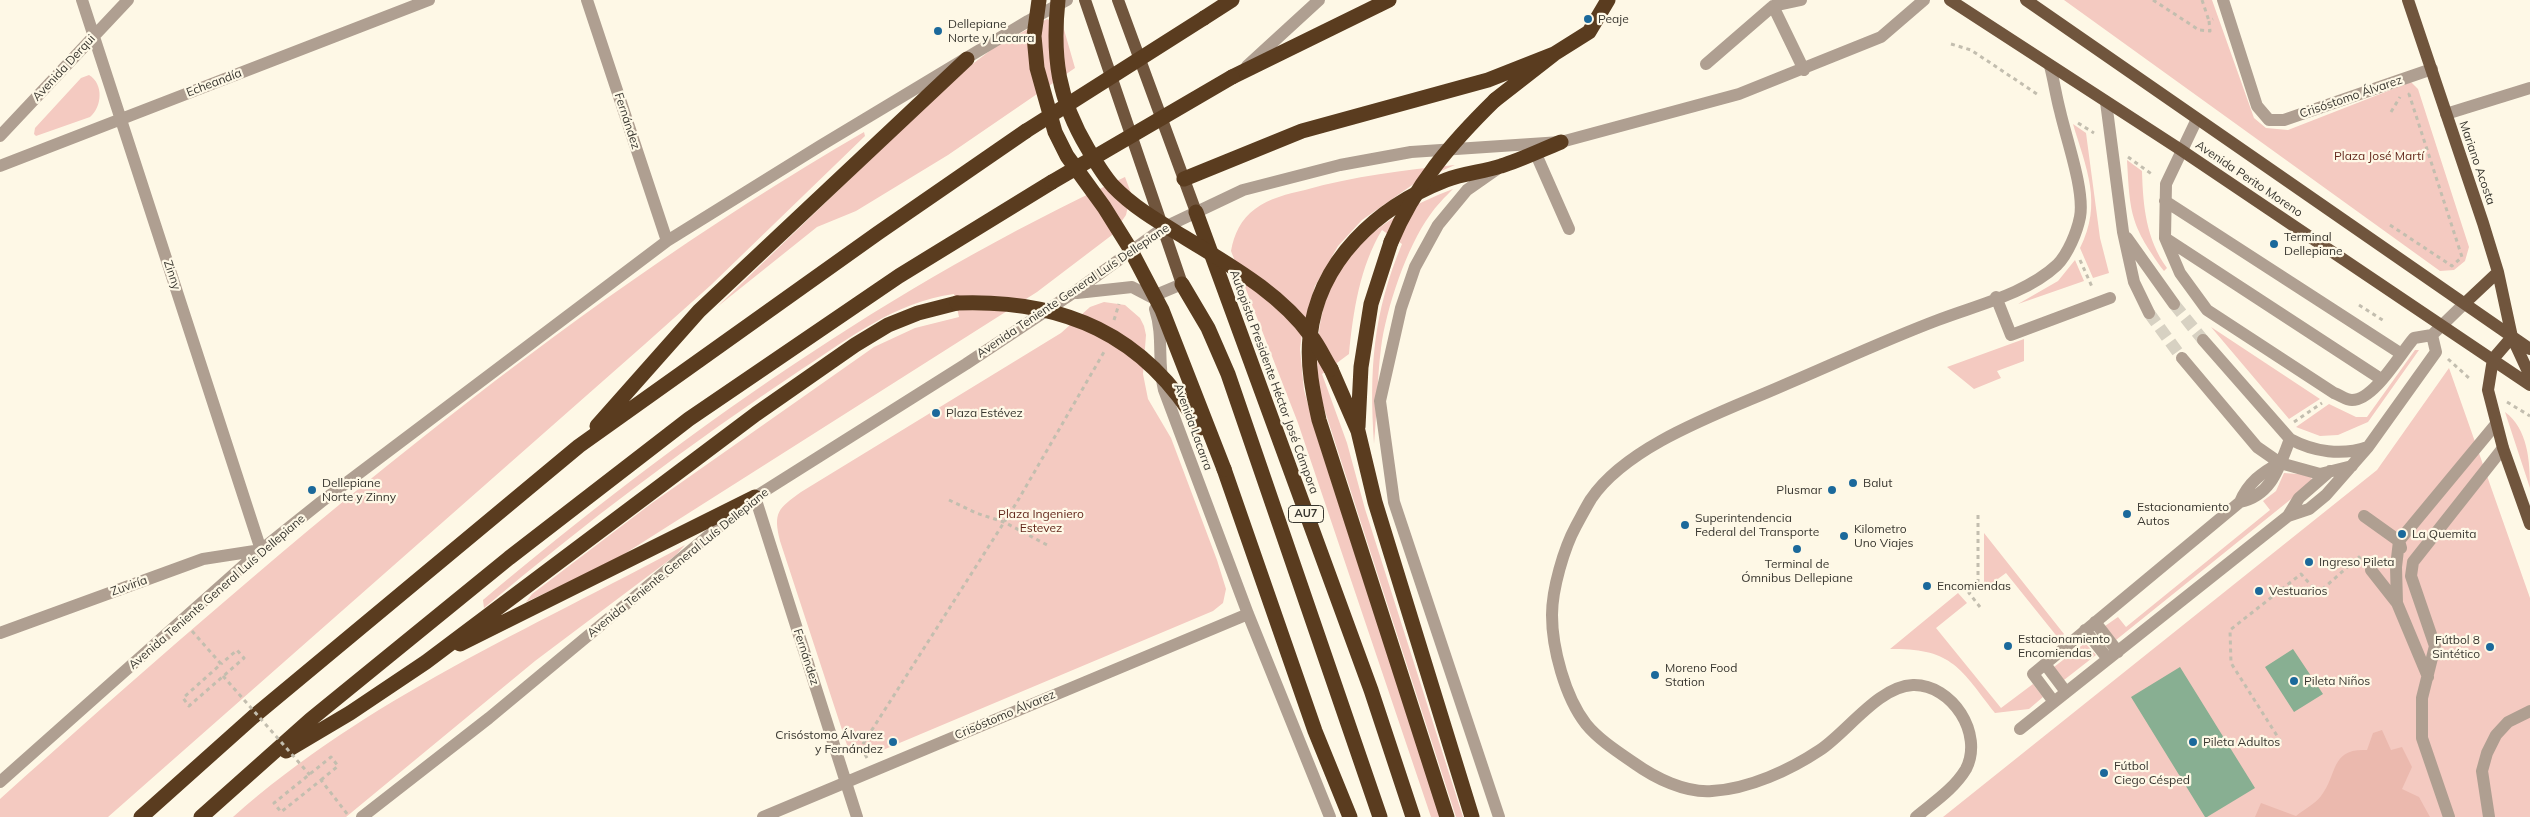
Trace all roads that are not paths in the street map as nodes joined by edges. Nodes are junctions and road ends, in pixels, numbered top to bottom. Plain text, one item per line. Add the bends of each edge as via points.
1 (82, 0) edge
2 (128, 0) edge
3 (429, 0) edge
4 (587, 0) edge
5 (1039, 0) edge
6 (1058, 0) edge
7 (1067, 0) edge
8 (1085, 0) edge
9 (1118, 0) edge
10 (1232, 0) edge
11 (1319, 0) edge
12 (1389, 0) edge
13 (1608, 0) edge
14 (1802, 0) edge
15 (1924, 0) edge
16 (1950, 0) edge
17 (2026, 0) edge
18 (2223, 0) edge
19 (2408, 0) edge
20 (1773, 6) junction
21 (94, 37) junction
22 (1554, 54) junction
23 (967, 59) junction
24 (1706, 64) dead end
25 (2050, 66) junction
26 (2432, 69) junction
27 (1804, 70) junction
28 (1236, 75) junction
29 (2530, 88) edge
30 (2106, 102) junction
31 (2446, 114) junction
32 (121, 119) junction
33 (2197, 119) junction
34 (0, 136) edge
35 (1561, 142) junction
36 (2181, 150) junction
37 (1535, 152) junction
38 (0, 166) edge
39 (1502, 166) junction
40 (1184, 179) junction
41 (2165, 201) junction
42 (1196, 212) junction
43 (1163, 228) junction
44 (1569, 229) dead end
45 (2123, 232) junction
46 (2165, 238) junction
47 (667, 241) junction
48 (2498, 272) junction
49 (1182, 284) junction
50 (1074, 293) junction
51 (1151, 297) junction
52 (1996, 297) junction
53 (2104, 301) road end
54 (2464, 303) junction
55 (2174, 304) tunnel mouth
56 (2149, 313) tunnel mouth
57 (2443, 325) junction
58 (2432, 335) junction
59 (2512, 337) junction
60 (2204, 340) tunnel mouth
61 (2530, 349) edge
62 (2400, 353) junction
63 (2182, 358) tunnel mouth
64 (2493, 359) junction
65 (2530, 376) edge
66 (2381, 379) junction
67 (2530, 385) edge
68 (2496, 424) junction
69 (1358, 431) junction
70 (2290, 440) junction
71 (579, 446) junction
72 (2368, 447) junction
73 (2503, 448) junction
74 (2280, 463) junction
75 (2352, 466) junction
76 (1224, 469) junction
77 (2331, 471) junction
78 (755, 497) junction
79 (2288, 516) junction
80 (2364, 516) dead end
81 (2530, 524) edge
82 (2399, 541) junction
83 (261, 550) junction
84 (2371, 570) road end
85 (2411, 576) junction
86 (2397, 603) junction
87 (1248, 614) junction
88 (2090, 626) junction
89 (0, 633) edge
90 (2113, 655) junction
91 (426, 662) junction
92 (2045, 664) junction
93 (2428, 677) junction
94 (2066, 692) junction
95 (2054, 702) junction
96 (2530, 712) edge
97 (2020, 729) dead end
98 (258, 767) junction
99 (0, 782) edge
100 (846, 782) junction
101 (141, 817) edge
102 (201, 817) edge
103 (362, 817) edge
104 (762, 817) edge
105 (857, 817) edge
106 (1330, 817) edge
107 (1350, 817) edge
108 (1380, 817) edge
109 (1413, 817) edge
110 (1447, 817) edge
111 (1472, 817) edge
112 (1499, 817) edge
113 (1916, 817) edge
114 (2449, 817) edge
115 (2489, 817) edge

1 - 21 street, Zinny
2 - 21 street, Avenida Derqui
3 - 32 street, Echeandía
4 - 47 street, Fernández
5 - 76 highway, bridge via 1034,36 1037,68 1055,132 1067,156 1129,247 1162,310
6 - 69 highway, bridge via 1054,36 1063,98 1072,123 1099,168 1113,186 1140,210 1253,280 1275,298 1311,336 1331,369
7 - 23 street, Avenida Teniente General Luís Dellepiane via 1028,20
8 - 43 main road
9 - 40 main road
10 - 71 highway, bridge via 1026,131
11 - 28 street
12 - 28 highway
13 - 22 highway via 1589,32
14 - 20 street
15 - 27 street, Avenida Teniente General Luís Dellepiane via 1881,37
16 - 25 main road, Avenida Perito Moreno
17 - 33 main road, Avenida Perito Moreno
18 - 26 street, Crisóstomo Álvarez via 2257,106 2269,120 2284,120
19 - 26 main road, Mariano Acosta
20 - 24 street
20 - 27 street
21 - 32 street, Zinny
21 - 34 street, Avenida Derqui
22 - 40 highway via 1488,80 1302,131
22 - 69 highway, bridge via 1495,100 1459,135 1422,181 1403,213 1371,304 1361,367
23 - 47 street, Avenida Teniente General Luís Dellepiane
23 - 71 highway via 699,310
25 - 30 main road, Avenida Perito Moreno
25 - 52 street via 2079,188 2081,214 2072,241 2059,264 2024,287
26 - 31 main road, Mariano Acosta
27 - 35 street, Avenida Teniente General Luís Dellepiane via 1739,94
28 - 98 highway, bridge via 899,276 689,419 501,564 310,720
29 - 31 street
30 - 36 main road, Avenida Perito Moreno
30 - 45 street
31 - 48 main road, Mariano Acosta
32 - 38 street, Echeandía
32 - 83 street, Zinny
33 - 36 street
33 - 54 main road, Avenida Perito Moreno
35 - 37 highway
35 - 42 street, Avenida Teniente General Luís Dellepiane via 1411,152 1358,161 1243,190
36 - 41 street via 2166,184
36 - 57 main road, Avenida Perito Moreno
37 - 39 highway
37 - 44 street
39 - 110 highway via 1448,179 1428,188 1365,229 1348,246 1326,280 1314,310 1309,339 1312,389 1319,420
39 - 112 street via 1467,190 1438,225 1415,267 1401,308 1380,401 1394,502
40 - 42 main road
41 - 46 street
41 - 62 street
42 - 43 street, Avenida Teniente General Luís Dellepiane
42 - 109 highway, Autopista Presidente Héctor José Cámpora / AU7 via 1371,690
43 - 49 main road
43 - 50 street, Avenida Teniente General Luís Dellepiane
45 - 55 street
45 - 56 street via 2134,282
46 - 66 street
46 - 66 street via 2180,273 2207,310 2350,400 2363,398
47 - 83 street, Avenida Teniente General Luís Dellepiane
48 - 54 main road
48 - 59 main road, Mariano Acosta
49 - 51 street
49 - 108 highway, AU7 via 1208,328 1228,374
50 - 51 street via 1122,286 1132,287
50 - 78 street, Avenida Teniente General Luís Dellepiane
51 - 87 street, Avenida Lacarra via 1162,336 1159,359 1164,390
52 - 53 street via 2011,335
52 - 113 street via 1671,435 1638,456 1592,496 1571,536 1552,612 1555,646 1566,686 1586,724 1646,772 1677,786 1711,792 1746,784 1790,768 1822,749 1889,691 1914,685 1942,693 1959,708 1969,732 1971,749 1967,766 1952,787
54 - 57 street
54 - 59 main road, Avenida Perito Moreno
57 - 58 street
57 - 64 main road, Avenida Perito Moreno
58 - 62 street via 2414,338
58 - 72 street via 2436,352
59 - 61 main road, Avenida Perito Moreno
59 - 64 main road
59 - 65 main road, Mariano Acosta
60 - 70 street
62 - 66 street
63 - 74 street via 2257,448
64 - 67 main road, Avenida Perito Moreno
64 - 68 main road via 2488,390
68 - 73 main road
68 - 82 street
69 - 111 highway via 1375,502
70 - 72 street via 2307,448 2336,452
70 - 74 street
71 - 101 highway via 253,717
72 - 75 street
73 - 81 main road
73 - 85 street via 2413,562
74 - 77 street via 2320,474
74 - 88 street via 2268,487 2254,499 2240,502
75 - 77 street
75 - 79 street via 2309,508
76 - 91 highway, bridge via 1189,409 1166,381 1129,348 1093,326 1038,308 988,302 957,303 888,325 854,345 756,414
76 - 107 highway via 1315,732
77 - 79 street via 2299,498
78 - 91 highway
78 - 100 street, Fernández
78 - 103 street, Avenida Teniente General Luís Dellepiane via 489,718
79 - 90 street
80 - 82 street
82 - 85 street
82 - 86 street
83 - 89 street, Zuviría via 203,559
83 - 99 street, Avenida Teniente General Luís Dellepiane
84 - 86 street
85 - 93 street via 2435,646
86 - 93 street
87 - 100 street, Crisóstomo Álvarez
87 - 106 street, Avenida Lacarra
88 - 90 street
88 - 92 street
90 - 94 street
91 - 98 highway via 350,713
92 - 94 street
92 - 95 street via 2033,674
93 - 114 street via 2422,698 2422,738
94 - 95 street
95 - 97 street
96 - 115 street via 2508,722 2496,735 2487,753 2482,771
98 - 102 highway
100 - 104 street, Crisóstomo Álvarez
100 - 105 street, Fernández

